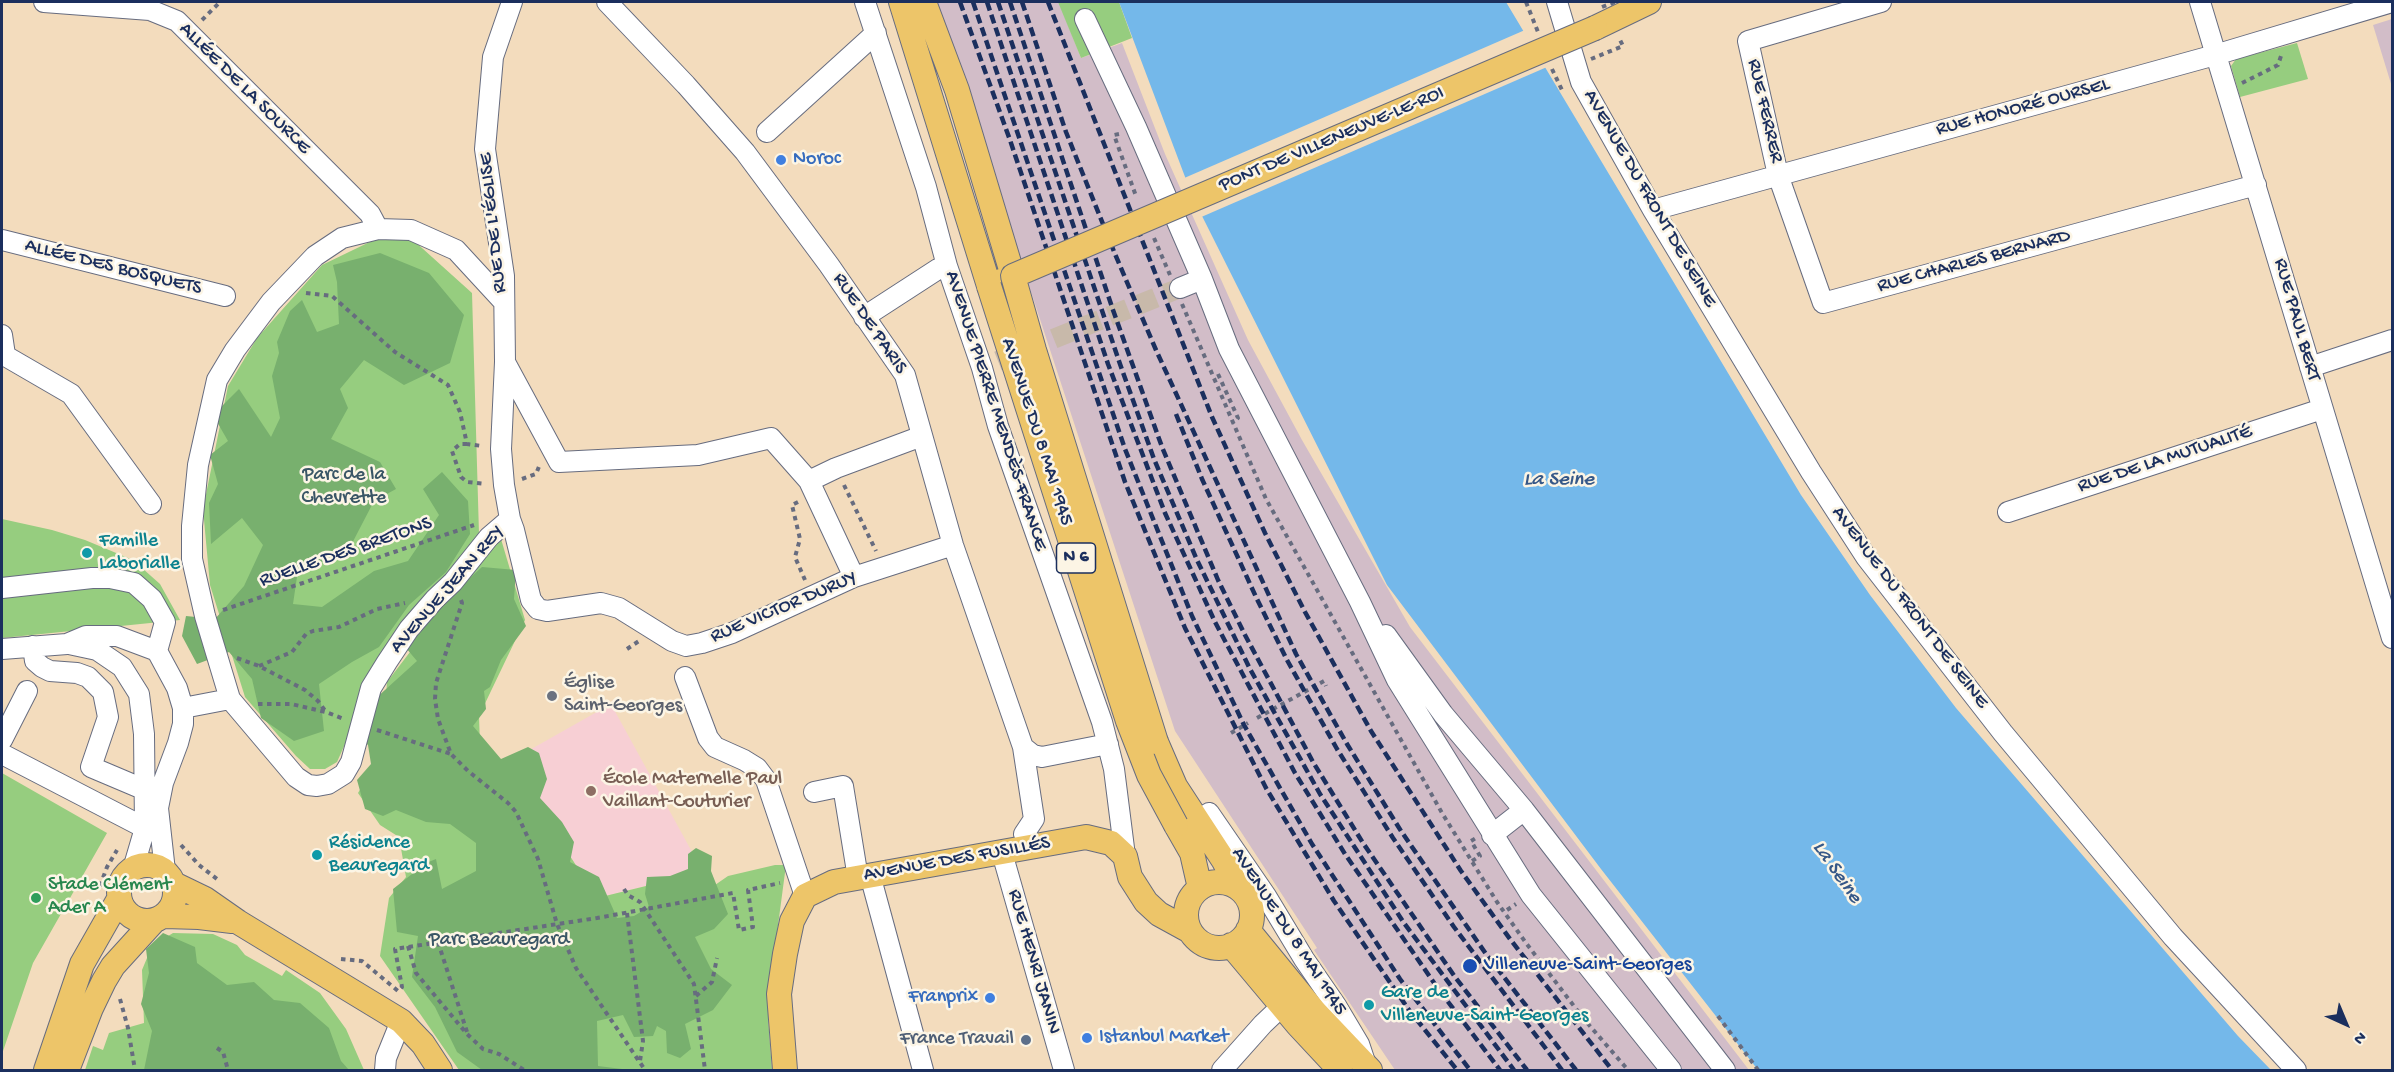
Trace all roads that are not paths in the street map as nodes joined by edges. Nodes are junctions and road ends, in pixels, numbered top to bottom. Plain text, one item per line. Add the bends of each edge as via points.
1 (44, 2) edge
2 (512, 2) edge
3 (607, 2) edge
4 (865, 2) edge
5 (901, 2) edge
6 (924, 2) edge
7 (1557, 2) edge
8 (1649, 2) edge
9 (1881, 2) edge
10 (2200, 2) edge
11 (2392, 2) edge
12 (2350, 7) edge
13 (1085, 19) dead end
14 (876, 33) junction
15 (2216, 56) junction
16 (767, 132) dead end
17 (1778, 175) junction
18 (2256, 185) junction
19 (1653, 210) junction
20 (378, 229) junction
21 (2, 240) edge
22 (948, 266) junction
23 (1013, 276) junction
24 (1202, 279) junction
25 (1176, 285) tunnel mouth
26 (989, 286) junction
27 (225, 296) dead end
28 (503, 301) junction
29 (864, 317) junction
30 (2, 335) edge
31 (2392, 340) edge
32 (3, 354) edge
33 (505, 362) junction
34 (2310, 367) junction
35 (2322, 409) junction
36 (922, 436) junction
37 (812, 487) junction
38 (151, 504) dead end
39 (2008, 512) dead end
40 (510, 519) junction
41 (954, 545) junction
42 (854, 577) junction
43 (2, 588) edge
44 (1360, 602) junction
45 (2392, 638) edge
46 (67, 644) junction
47 (33, 646) junction
48 (2, 650) edge
49 (157, 651) junction
50 (684, 677) dead end
51 (27, 691) dead end
52 (236, 707) junction
53 (183, 708) junction
54 (2, 740) edge
55 (1108, 744) junction
56 (1023, 747) junction
57 (2, 754) edge
58 (143, 789) junction
59 (814, 792) dead end
60 (1524, 810) junction
61 (1188, 820) junction
62 (153, 830) junction
63 (1024, 834) dead end
64 (1492, 835) junction
65 (1118, 850) junction
66 (1002, 853) junction
67 (133, 869) junction
68 (170, 877) junction
69 (864, 877) junction
70 (1137, 891) junction
71 (1195, 892) junction
72 (805, 896) junction
73 (119, 899) junction
74 (1247, 913) junction
75 (158, 919) junction
76 (238, 922) junction
77 (1190, 931) junction
78 (1282, 1006) junction
79 (401, 1021) junction
80 (1369, 1069) edge
81 (46, 1071) edge
82 (67, 1071) edge
83 (385, 1071) edge
84 (440, 1071) edge
85 (785, 1071) edge
86 (923, 1071) edge
87 (1064, 1071) edge
88 (1222, 1071) edge
89 (1340, 1071) edge
90 (1671, 1071) edge
91 (1725, 1071) edge
92 (2296, 1071) edge

1 - 20 street, ALLÉE DE LA SOURCE via 150,10 177,21 370,214
2 - 28 street, RUE DE L'ÉGLISE via 493,57 485,148 504,276
3 - 29 street, RUE DE PARIS via 745,152
4 - 14 street, AVENUE PIERRE MENDÈS-FRANCE
5 - 26 main road, AVENUE DU 8 MAI 1945 / N 6
6 - 23 main road, AVENUE DU 8 MAI 1945 / N 6 via 957,90
7 - 19 street, AVENUE DU FRONT DE SEINE via 1581,82
8 - 23 main road, PONT DE VILLENEUVE-LE-ROI, bridge
9 - 17 street, RUE FERRER via 1748,41
10 - 15 street, RUE PAUL BERT
11 - 12 street, RUE HONORÉ OURSEL
12 - 15 street, RUE HONORÉ OURSEL
13 - 24 street
14 - 16 street
14 - 22 street, AVENUE PIERRE MENDÈS-FRANCE
15 - 17 street, RUE HONORÉ OURSEL
15 - 18 street, RUE PAUL BERT
17 - 18 street, RUE CHARLES BERNARD via 1823,303
17 - 19 street, RUE HONORÉ OURSEL
18 - 34 street, RUE PAUL BERT
19 - 92 street, AVENUE DU FRONT DE SEINE via 1866,557 2003,733 2173,937
20 - 28 street via 411,230 456,250
20 - 52 street via 342,238 315,256 271,302 217,380 198,465 192,559 205,616
21 - 27 street, ALLÉE DES BOSQUETS
22 - 29 street via 938,268
22 - 55 street, AVENUE PIERRE MENDÈS-FRANCE via 990,364 998,426
23 - 26 main road, PONT DE VILLENEUVE-LE-ROI
23 - 61 main road, AVENUE DU 8 MAI 1945 / N 6, bridge via 1156,742
24 - 25 street
24 - 44 street via 1229,349
26 - 61 main road, AVENUE DU 8 MAI 1945 / N 6, bridge via 1128,721 1149,775
28 - 33 street, RUE DE L'ÉGLISE
29 - 36 street, RUE DE PARIS via 905,375
30 - 32 street
31 - 34 street
32 - 38 street via 71,394
33 - 37 street via 559,462 698,455 771,438
33 - 40 street, RUE DE L'ÉGLISE via 501,449
34 - 35 street, RUE PAUL BERT
35 - 39 street, RUE DE LA MUTUALITÉ
35 - 45 street, RUE PAUL BERT
36 - 37 street via 836,468
36 - 41 street, RUE DE PARIS
37 - 42 street
40 - 42 street, RUE VICTOR DURUY via 531,600 538,609 610,605 686,646 732,633
40 - 52 street, AVENUE JEAN REY via 489,537 409,629 387,662 371,688 351,762 344,774 328,784 308,785 296,777
41 - 42 street, RUE VICTOR DURUY
41 - 56 street, RUE DE PARIS
43 - 49 street via 92,578 134,583 152,598 165,622
44 - 60 street via 1443,714
44 - 64 street via 1397,680
46 - 47 street
46 - 49 street via 86,636 117,636
46 - 58 street via 97,651 122,667 139,694 144,734
47 - 48 street
47 - 58 street via 35,661 42,667 88,677 104,692 108,717 91,767
49 - 53 street
50 - 72 street via 708,738 716,747 758,768 766,780
51 - 54 street
52 - 53 street
53 - 62 street via 183,724 163,783
55 - 56 street via 1042,757
55 - 65 street, AVENUE PIERRE MENDÈS-FRANCE via 1119,799
56 - 63 street, RUE DE PARIS via 1034,819
57 - 62 street
58 - 62 street
59 - 69 street via 843,786
60 - 64 street
60 - 91 street
61 - 71 main road, AVENUE DU 8 MAI 1945 / N 6
61 - 74 main road, AVENUE DU 8 MAI 1945 / N 6 via 1224,861
62 - 67 street
62 - 68 street
64 - 90 street via 1531,895
65 - 66 main road, AVENUE DES FUSILLÉS via 1086,837
65 - 70 main road
66 - 69 main road, AVENUE DES FUSILLÉS
66 - 87 street, RUE HENRI JANIN
67 - 68 main road via 150,865
67 - 73 main road via 122,882
68 - 75 main road via 175,902
68 - 76 main road
69 - 72 main road, AVENUE DES FUSILLÉS via 834,882
69 - 86 street
70 - 71 main road via 1175,899
70 - 77 main road via 1159,914
71 - 74 main road via 1209,884 1229,883
71 - 77 main road, N 6 via 1186,914
72 - 85 main road via 792,921 779,994
73 - 75 main road via 135,919
73 - 81 main road via 82,964
74 - 77 main road via 1220,948 1200,942
74 - 78 main road, AVENUE DU 8 MAI 1945 / N 6
74 - 80 main road, AVENUE DU 8 MAI 1945 / N 6 via 1315,1012
74 - 80 street, AVENUE DU 8 MAI 1945 / N 6 via 1304,959 1359,1044
75 - 76 main road via 199,916
75 - 82 main road via 113,966 104,981
76 - 79 main road
78 - 88 street
78 - 89 main road, AVENUE DU 8 MAI 1945 / N 6
79 - 83 street via 386,1058
79 - 84 main road via 423,1044

